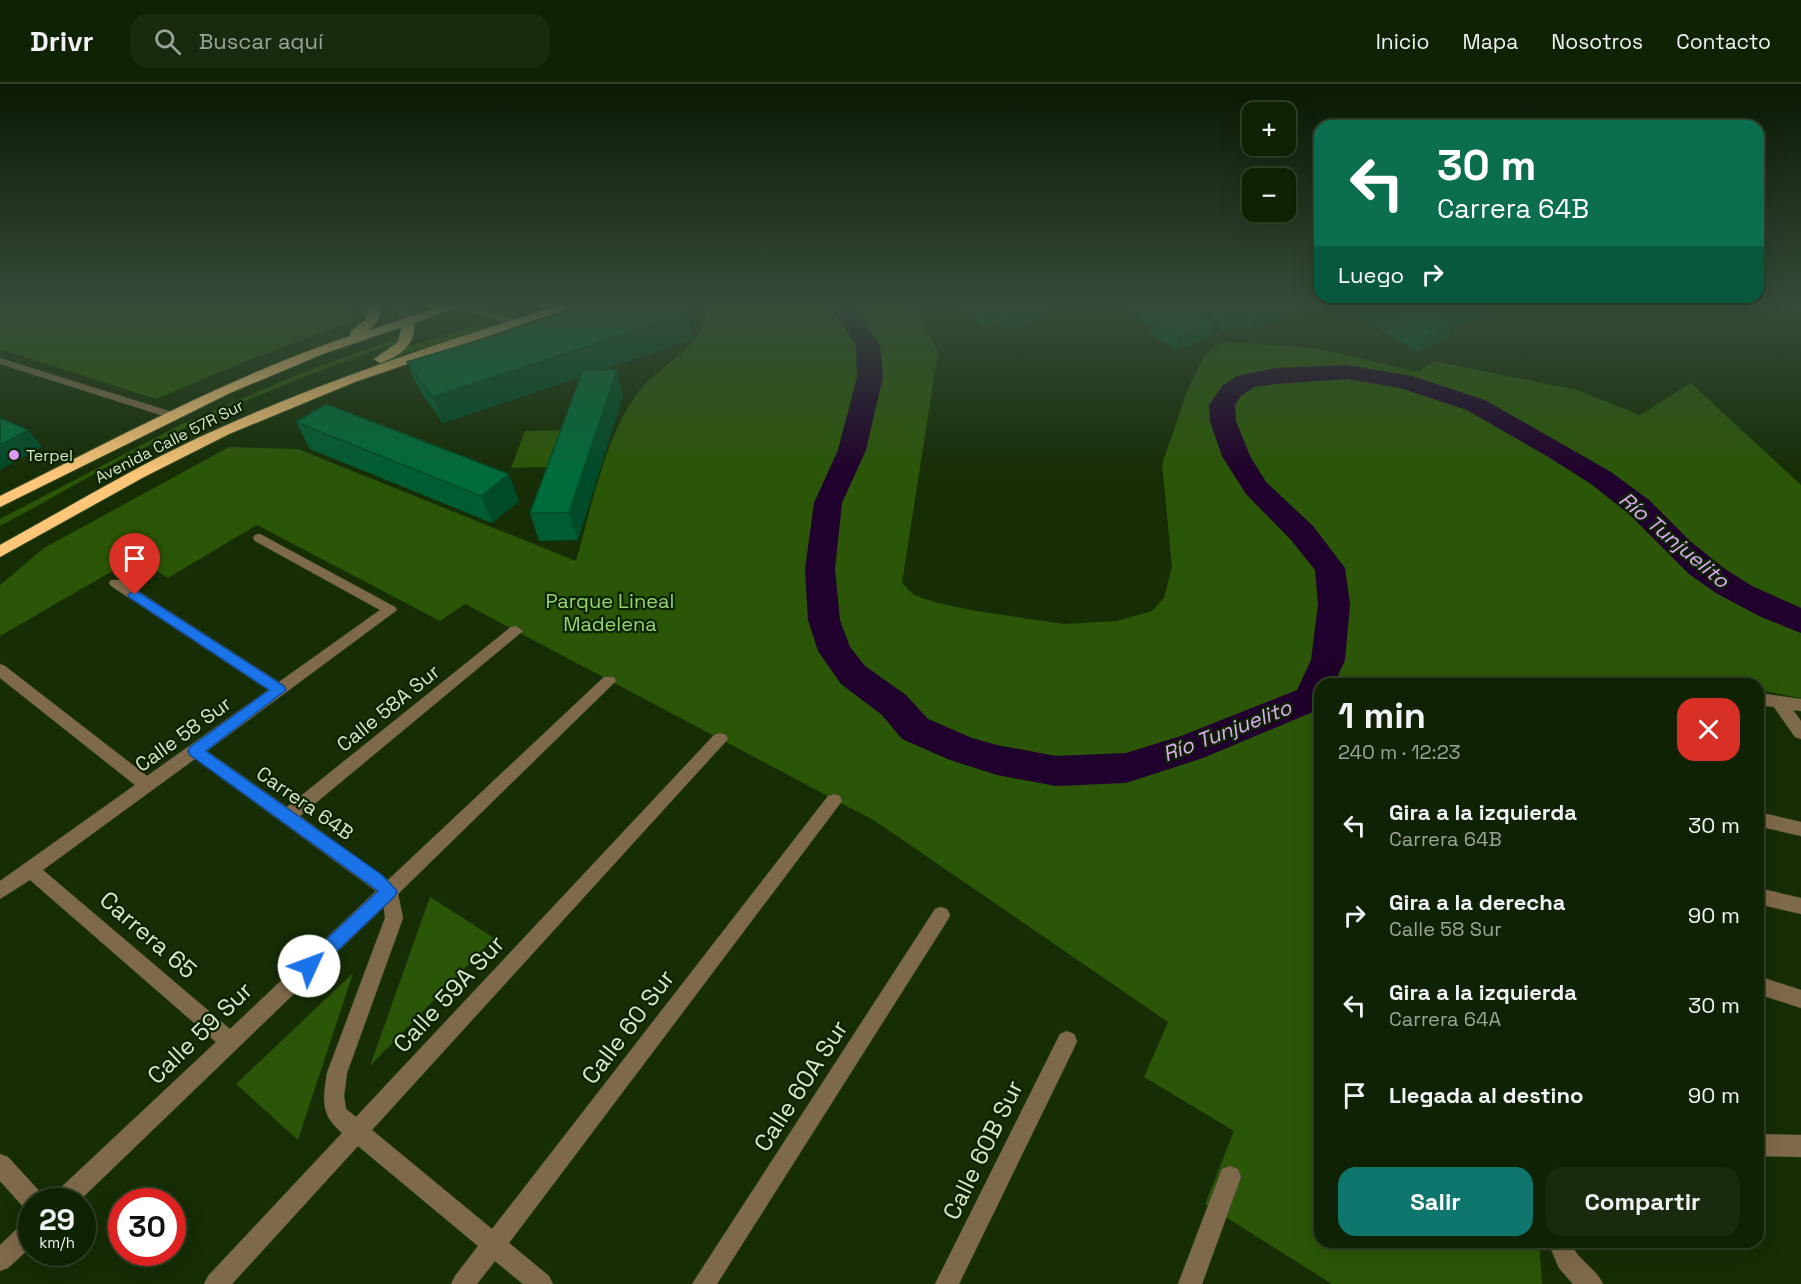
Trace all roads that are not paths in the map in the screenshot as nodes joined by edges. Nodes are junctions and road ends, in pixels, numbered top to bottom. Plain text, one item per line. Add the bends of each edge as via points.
1 (6, 363) edge
2 (291, 363) edge
3 (369, 363) edge
4 (394, 363) edge
5 (171, 415) junction
6 (0, 502) edge
7 (87, 504) junction
8 (260, 538) dead end
9 (0, 552) edge
10 (116, 583) dead end
11 (516, 631) dead end
12 (0, 670) edge
13 (609, 681) dead end
14 (280, 690) junction
15 (1764, 699) edge
16 (1778, 700) junction
17 (1801, 705) edge
18 (1801, 733) edge
19 (720, 739) dead end
20 (195, 751) junction
21 (147, 785) junction
22 (834, 801) dead end
23 (288, 816) junction
24 (1764, 820) edge
25 (1801, 829) edge
26 (30, 869) junction
27 (0, 891) edge
28 (389, 891) junction
29 (1764, 897) edge
30 (1801, 906) edge
31 (941, 915) dead end
32 (1764, 986) edge
33 (1801, 999) edge
34 (1067, 1041) dead end
35 (230, 1042) junction
36 (356, 1133) junction
37 (1764, 1145) edge
38 (1801, 1146) edge
39 (0, 1165) edge
40 (1230, 1177) dead end
41 (21, 1188) edge
42 (77, 1188) edge
43 (18, 1243) edge
44 (493, 1245) junction
45 (1562, 1248) edge
46 (0, 1260) edge
47 (216, 1284) edge
48 (463, 1284) edge
49 (541, 1284) edge
50 (704, 1284) edge
51 (947, 1284) edge
52 (1190, 1284) edge
53 (1591, 1284) edge

1 - 5 street
2 - 5 highway, Avenida Calle 57R Sur
3 - 7 highway via 179,445
4 - 7 highway, Avenida Calle 57R Sur via 196,444
5 - 6 highway, Avenida Calle 57R Sur
7 - 9 highway, Avenida Calle 57R Sur
8 - 14 street, Calle 58 Sur via 390,610
10 - 14 street
11 - 23 street, Calle 58A Sur
12 - 21 street
13 - 28 street, Calle 59 Sur
14 - 20 street, Calle 58 Sur
15 - 16 street
16 - 17 street
16 - 18 street
19 - 36 street, Calle 59A Sur
20 - 21 street, Calle 58 Sur
20 - 23 street, Carrera 64B
21 - 26 street, Calle 58 Sur
22 - 44 street, Calle 60 Sur
23 - 28 street, Carrera 64B
24 - 25 street
26 - 27 street, Calle 58 Sur
26 - 35 street, Carrera 65
28 - 35 street, Calle 59 Sur
28 - 36 street via 394,918 337,1073 336,1114
29 - 30 street
31 - 50 street, Calle 60A Sur
32 - 33 street
34 - 51 street, Calle 60B Sur
35 - 42 street, Calle 59 Sur
36 - 44 street
36 - 47 street, Calle 59A Sur
37 - 38 street
39 - 41 street
40 - 52 street
43 - 46 street
44 - 48 street, Calle 60 Sur
44 - 49 street
45 - 53 street via 1570,1264

